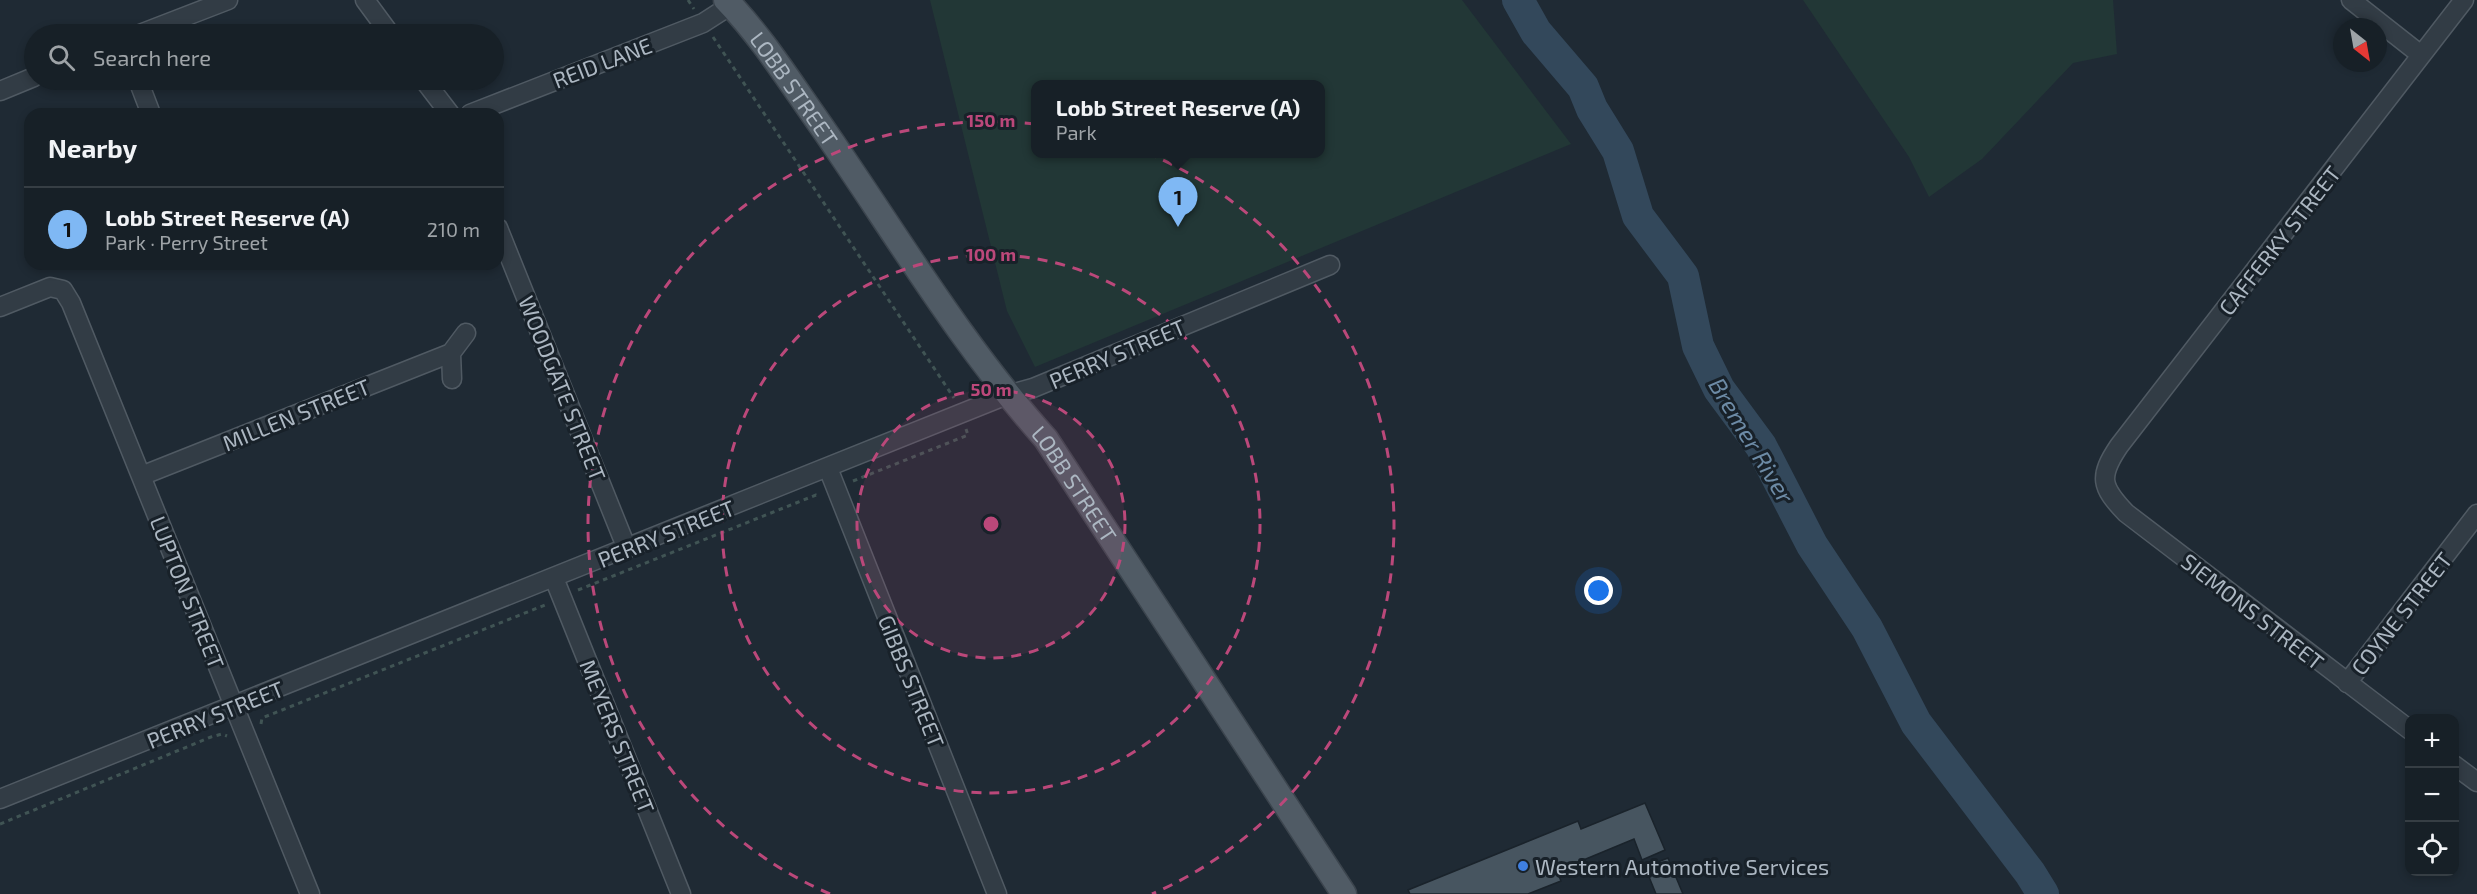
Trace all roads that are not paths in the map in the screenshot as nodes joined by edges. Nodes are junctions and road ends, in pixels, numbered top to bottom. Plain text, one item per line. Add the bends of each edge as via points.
1 (228, 0) edge
2 (364, 0) edge
3 (2351, 0) edge
4 (2464, 0) edge
5 (728, 3) edge
6 (167, 24) edge
7 (382, 24) edge
8 (2421, 55) junction
9 (24, 81) edge
10 (142, 90) edge
11 (432, 90) edge
12 (0, 91) edge
13 (149, 108) edge
14 (445, 108) edge
15 (485, 108) edge
16 (504, 243) edge
17 (1330, 265) dead end
18 (0, 307) edge
19 (466, 333) dead end
20 (452, 353) junction
21 (452, 379) dead end
22 (1007, 395) junction
23 (828, 468) junction
24 (141, 476) junction
25 (2104, 484) joint
26 (2477, 514) edge
27 (627, 549) junction
28 (554, 578) junction
29 (2347, 683) junction
30 (234, 707) junction
31 (2405, 727) edge
32 (2458, 768) edge
33 (2477, 782) edge
34 (0, 799) edge
35 (310, 894) edge
36 (681, 894) edge
37 (997, 894) edge
38 (1344, 894) edge

1 - 6 street
2 - 7 street
3 - 8 street
4 - 8 street, CAFFERKY STREET
5 - 15 street, REID LANE via 703,23
5 - 22 main road, LOBB STREET via 784,73
8 - 25 street, CAFFERKY STREET via 2119,446 2107,464
9 - 12 street
10 - 13 street
11 - 14 street
16 - 27 street, WOODGATE STREET
17 - 22 street, PERRY STREET via 1033,388
18 - 24 street, LUPTON STREET via 50,287 63,290
19 - 20 street
20 - 21 street
20 - 24 street, MILLEN STREET
22 - 23 street, PERRY STREET
22 - 38 main road, LOBB STREET via 1046,439
23 - 27 street, PERRY STREET
23 - 37 street, GIBBS STREET
24 - 30 street, LUPTON STREET
25 - 29 street, SIEMONS STREET via 2126,513
26 - 29 street, COYNE STREET
27 - 28 street, PERRY STREET
28 - 30 street, PERRY STREET
28 - 36 street, MEYERS STREET
29 - 31 street, SIEMONS STREET
30 - 34 street, PERRY STREET
30 - 35 street, LUPTON STREET
32 - 33 street

